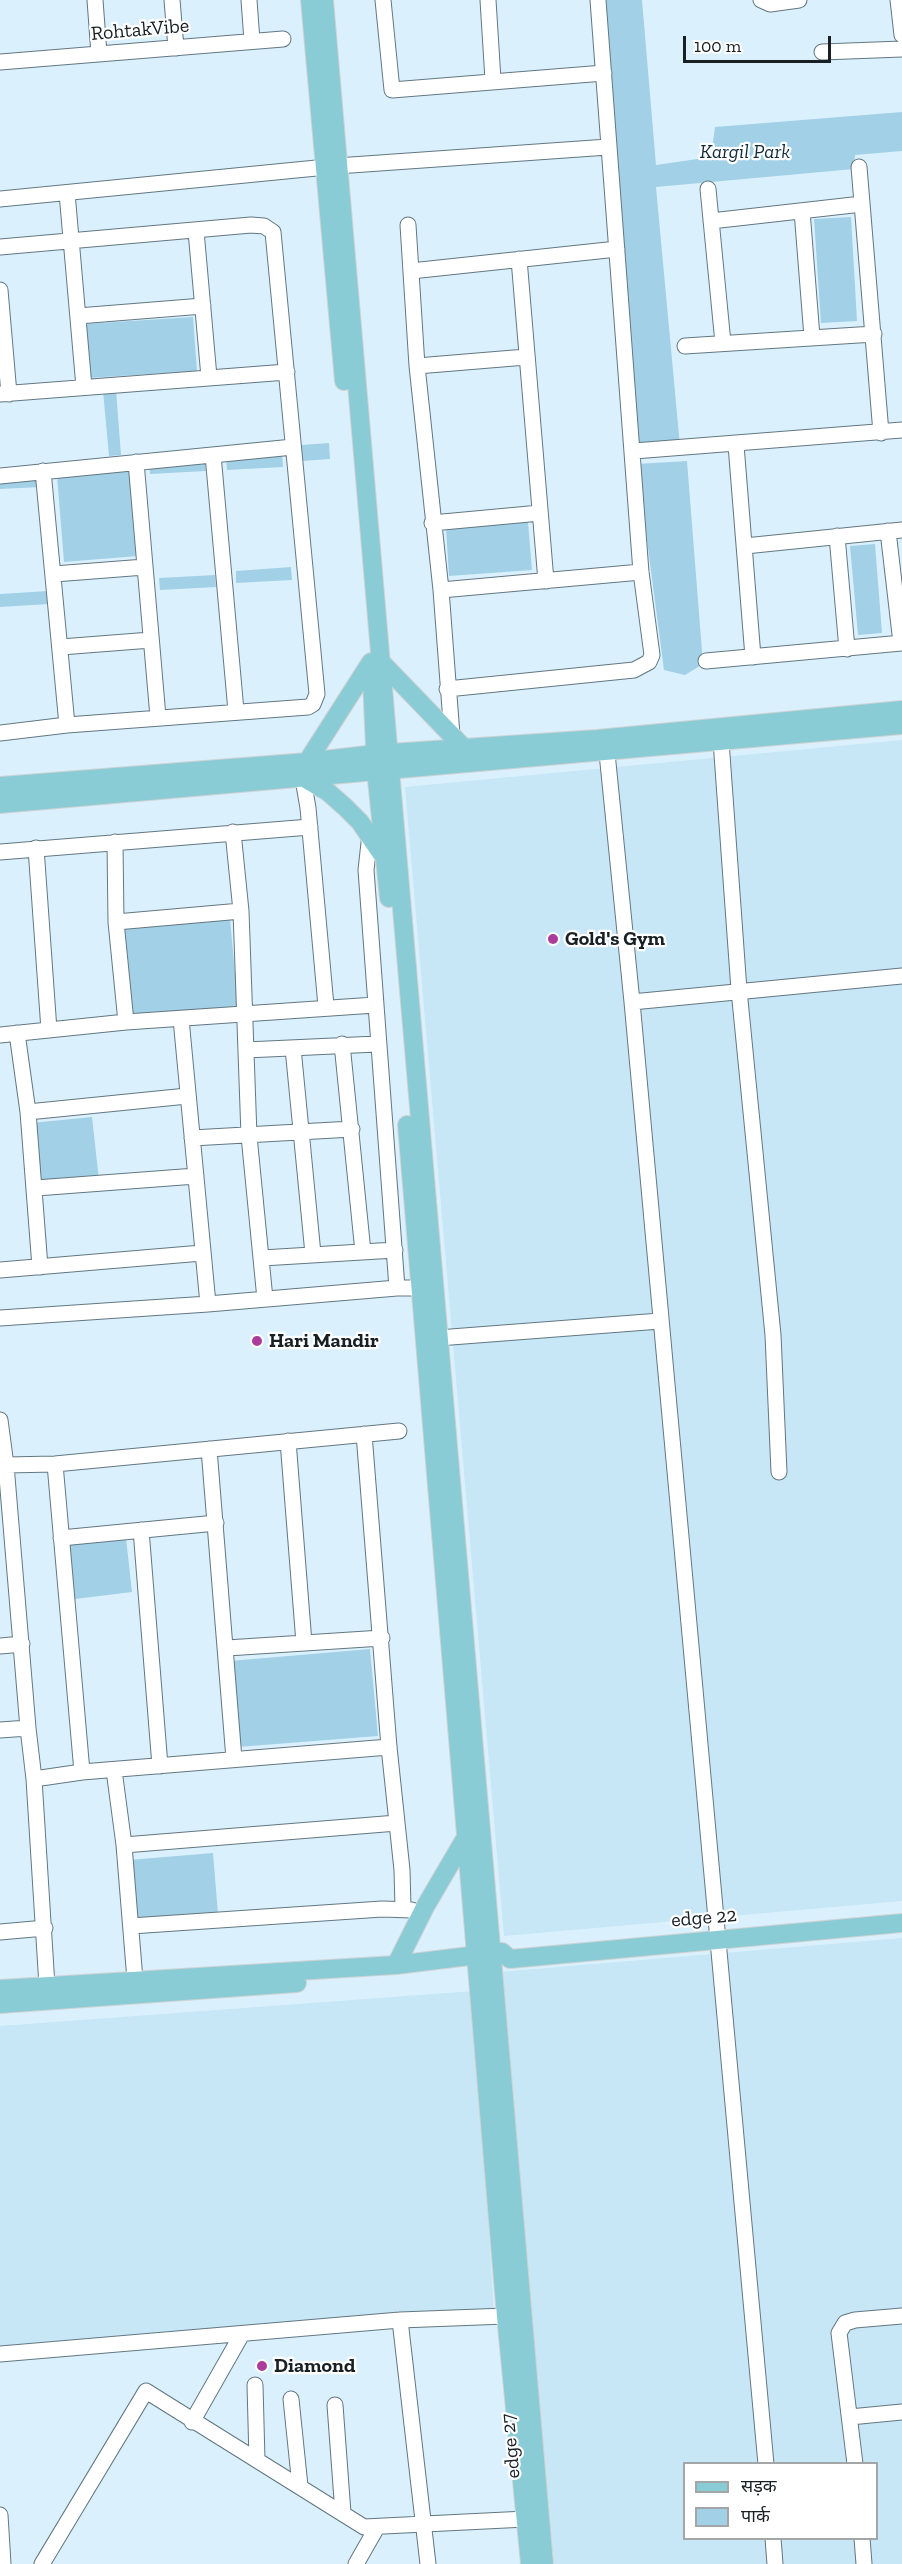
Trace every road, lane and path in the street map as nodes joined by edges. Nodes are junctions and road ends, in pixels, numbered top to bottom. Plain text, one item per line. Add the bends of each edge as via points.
1 (94, 0) edge
2 (172, 0) edge
3 (249, 0) edge
4 (310, 0) edge
5 (324, 0) edge
6 (382, 0) edge
7 (488, 0) edge
8 (598, 0) edge
9 (760, 0) edge
10 (800, 0) edge
11 (898, 0) edge
12 (902, 35) edge
13 (283, 39) dead end
14 (252, 41) junction
15 (176, 48) junction
16 (902, 49) edge
17 (822, 52) dead end
18 (99, 54) junction
19 (0, 62) edge
20 (604, 73) junction
21 (494, 80) junction
22 (608, 147) junction
23 (331, 167) junction
24 (859, 167) dead end
25 (708, 189) dead end
26 (67, 193) junction
27 (0, 199) edge
28 (862, 204) junction
29 (802, 211) junction
30 (711, 221) junction
31 (408, 225) dead end
32 (196, 231) junction
33 (71, 241) junction
34 (0, 247) edge
35 (617, 249) junction
36 (519, 259) junction
37 (411, 271) junction
38 (0, 290) edge
39 (203, 306) junction
40 (78, 316) junction
41 (874, 334) junction
42 (812, 337) junction
43 (723, 343) junction
44 (685, 346) dead end
45 (525, 357) junction
46 (417, 366) junction
47 (286, 372) junction
48 (209, 377) junction
49 (84, 387) junction
50 (4, 394) edge
51 (902, 430) edge
52 (881, 433) junction
53 (736, 445) junction
54 (293, 447) junction
55 (634, 451) junction
56 (213, 455) junction
57 (136, 462) junction
58 (43, 471) junction
59 (0, 476) edge
60 (540, 513) junction
61 (432, 523) junction
62 (895, 531) edge
63 (837, 536) junction
64 (745, 546) junction
65 (145, 567) junction
66 (641, 572) junction
67 (54, 574) junction
68 (546, 581) junction
69 (441, 590) junction
70 (151, 640) junction
71 (901, 643) edge
72 (61, 647) junction
73 (847, 649) junction
74 (753, 657) junction
75 (706, 661) dead end
76 (377, 662) junction
77 (447, 688) junction
78 (902, 710) edge
79 (236, 711) junction
80 (158, 717) junction
81 (67, 725) junction
82 (902, 725) edge
83 (0, 733) edge
84 (458, 741) junction
85 (721, 741) junction
86 (607, 753) junction
87 (383, 761) junction
88 (305, 773) junction
89 (0, 786) edge
90 (0, 804) edge
91 (310, 827) junction
92 (233, 832) junction
93 (370, 834) junction
94 (115, 842) junction
95 (36, 848) junction
96 (0, 852) edge
97 (385, 860) junction
98 (241, 911) junction
99 (116, 922) junction
100 (902, 976) edge
101 (739, 990) junction
102 (632, 1002) junction
103 (375, 1005) junction
104 (326, 1006) junction
105 (246, 1013) junction
106 (181, 1019) junction
107 (126, 1022) junction
108 (49, 1030) junction
109 (17, 1033) junction
110 (0, 1035) edge
111 (342, 1044) junction
112 (377, 1044) junction
113 (293, 1048) junction
114 (246, 1050) junction
115 (187, 1096) junction
116 (28, 1112) junction
117 (352, 1129) junction
118 (302, 1133) junction
119 (249, 1136) junction
120 (192, 1138) junction
121 (196, 1176) junction
122 (36, 1188) junction
123 (395, 1250) junction
124 (363, 1252) junction
125 (202, 1253) junction
126 (313, 1254) junction
127 (262, 1258) junction
128 (40, 1267) junction
129 (0, 1270) edge
130 (397, 1287) junction
131 (427, 1288) junction
132 (265, 1299) junction
133 (208, 1304) junction
134 (0, 1318) edge
135 (660, 1321) junction
136 (438, 1338) junction
137 (0, 1420) edge
138 (399, 1431) dead end
139 (364, 1434) junction
140 (288, 1441) junction
141 (209, 1449) junction
142 (55, 1464) junction
143 (6, 1465) junction
144 (779, 1472) dead end
145 (216, 1523) junction
146 (141, 1530) junction
147 (61, 1538) junction
148 (8, 1575) edge
149 (382, 1638) junction
150 (304, 1643) junction
151 (21, 1644) junction
152 (0, 1646) edge
153 (227, 1648) junction
154 (28, 1728) junction
155 (0, 1730) edge
156 (389, 1747) junction
157 (234, 1759) junction
158 (160, 1766) junction
159 (114, 1770) junction
160 (82, 1772) junction
161 (34, 1779) junction
162 (397, 1823) junction
163 (466, 1837) junction
164 (124, 1845) junction
165 (403, 1908) junction
166 (422, 1914) junction
167 (902, 1923) edge
168 (131, 1926) junction
169 (45, 1928) junction
170 (0, 1932) edge
171 (717, 1940) junction
172 (484, 1961) junction
173 (396, 1965) junction
174 (135, 1980) junction
175 (47, 1986) junction
176 (0, 1989) edge
177 (0, 2004) edge
178 (902, 2316) edge
179 (514, 2319) junction
180 (400, 2320) junction
181 (242, 2334) junction
182 (0, 2354) edge
183 (255, 2385) dead end
184 (291, 2398) dead end
185 (335, 2405) dead end
186 (902, 2412) edge
187 (850, 2417) junction
188 (192, 2422) junction
189 (257, 2460) junction
190 (766, 2462) edge
191 (855, 2462) edge
192 (300, 2486) junction
193 (343, 2512) junction
194 (0, 2515) edge
195 (534, 2520) junction
196 (424, 2525) junction
197 (376, 2529) junction
198 (773, 2540) edge
199 (862, 2540) edge
200 (3, 2564) edge
201 (42, 2564) edge
202 (356, 2564) edge
203 (428, 2564) edge
204 (530, 2564) edge
205 (544, 2564) edge
206 (775, 2564) edge
207 (864, 2564) edge

1 - 18 street
2 - 15 street
3 - 14 street
4 - 23 main road
5 - 23 main road
6 - 21 street via 392,90
7 - 21 street
8 - 20 street
9 - 10 street via 770,4
11 - 12 street
13 - 14 street, RohtakVibe
14 - 15 street, RohtakVibe
15 - 18 street, RohtakVibe
16 - 17 street
18 - 19 street, RohtakVibe
20 - 21 street
20 - 22 street
22 - 23 street
22 - 35 street
23 - 26 street
23 - 76 main road
24 - 28 street
25 - 30 street
26 - 27 street
26 - 33 street
28 - 29 street
28 - 41 street
29 - 30 street
29 - 42 street
30 - 43 street
31 - 37 street
32 - 33 street
32 - 39 street
32 - 47 street via 251,225 273,232
33 - 34 street
33 - 40 street
35 - 36 street
35 - 55 street
36 - 37 street
36 - 45 street
37 - 46 street
38 - 50 street
39 - 40 street
39 - 48 street
40 - 49 street
41 - 42 street
41 - 52 street
42 - 43 street
43 - 44 street
45 - 46 street
45 - 60 street
46 - 61 street
47 - 48 street
47 - 54 street
48 - 49 street
49 - 50 street
51 - 52 street
52 - 53 street
53 - 55 street
53 - 64 street
54 - 56 street
54 - 79 street via 316,700 308,707
55 - 66 street
56 - 57 street
56 - 79 street
57 - 58 street
57 - 65 street
58 - 59 street
58 - 67 street
60 - 61 street
60 - 68 street
61 - 69 street
62 - 63 street
62 - 71 street
63 - 64 street
63 - 73 street
64 - 74 street
65 - 67 street
65 - 70 street
66 - 68 street
66 - 77 street via 652,655 643,667
67 - 72 street
68 - 69 street
69 - 77 street
70 - 72 street
70 - 80 street
71 - 73 street
72 - 81 street
73 - 74 street
74 - 75 street
76 - 84 main road
76 - 87 main road
76 - 88 main road
77 - 84 street
78 - 84 main road via 597,738
79 - 80 street
80 - 81 street
81 - 83 street
82 - 85 main road
84 - 87 main road
85 - 86 main road
85 - 101 street
86 - 87 main road
86 - 102 street
87 - 88 main road
87 - 97 main road
87 - 131 main road via 403,937
88 - 89 main road
88 - 90 main road
88 - 91 street
88 - 93 main road
91 - 92 street
91 - 104 street
92 - 94 street
92 - 98 street
93 - 97 main road
93 - 103 street via 366,870
94 - 95 street
94 - 99 street
95 - 96 street
95 - 108 street
97 - 131 main road
98 - 99 street
98 - 105 street
99 - 107 street
100 - 101 street
101 - 102 street
101 - 144 street via 772,1325
102 - 135 street
103 - 104 street
103 - 112 street
104 - 105 street
105 - 106 street
105 - 114 street
106 - 107 street
106 - 115 street
107 - 108 street
108 - 109 street
109 - 110 street
109 - 116 street
111 - 112 street
111 - 113 street
111 - 117 street
112 - 123 street
113 - 114 street
113 - 118 street
114 - 119 street
115 - 116 street
115 - 120 street
116 - 122 street
117 - 118 street
117 - 124 street
118 - 119 street
118 - 126 street
119 - 120 street
119 - 127 street
120 - 121 street
121 - 122 street
121 - 125 street
122 - 128 street
123 - 124 street
123 - 130 street
124 - 126 street
125 - 128 street
125 - 133 street
126 - 127 street
127 - 132 street
128 - 129 street
130 - 131 street
130 - 132 street
131 - 136 main road
131 - 163 main road
132 - 133 street
133 - 134 street
135 - 136 street
135 - 171 street
136 - 172 main road
137 - 143 street
138 - 139 street
139 - 140 street
139 - 149 street
140 - 141 street
140 - 150 street
141 - 142 street
141 - 145 street
142 - 143 street
142 - 147 street
143 - 148 street
145 - 146 street
145 - 153 street
146 - 147 street
146 - 158 street
147 - 160 street
148 - 151 street
149 - 150 street
149 - 156 street
150 - 153 street
151 - 152 street
151 - 154 street
153 - 157 street
154 - 155 street
154 - 161 street
156 - 157 street
156 - 162 street
157 - 158 street
158 - 159 street
159 - 160 street
159 - 164 street
160 - 161 street
161 - 169 street
162 - 164 street
162 - 165 street
163 - 166 main road
163 - 172 main road
164 - 168 street
165 - 166 street
165 - 168 street
166 - 173 main road
167 - 171 main road, edge 22
168 - 174 street
169 - 170 street
169 - 175 street
171 - 172 main road, edge 22 via 510,1959 503,1966
171 - 190 street
172 - 173 main road
172 - 177 main road
172 - 179 main road, edge 27
173 - 174 main road
174 - 175 main road
175 - 176 main road
178 - 187 street via 855,2320 841,2327
179 - 180 street
179 - 195 main road, edge 27
180 - 181 street
180 - 196 street
181 - 182 street
181 - 188 street
183 - 189 street
184 - 192 street
185 - 193 street
186 - 187 street
187 - 191 street
188 - 189 street
188 - 201 street via 146,2391
189 - 192 street
192 - 193 street
193 - 197 street via 364,2527
194 - 200 street
195 - 196 street
195 - 204 main road
195 - 205 main road, edge 27
196 - 197 street
196 - 203 street
197 - 202 street
198 - 206 street
199 - 207 street

